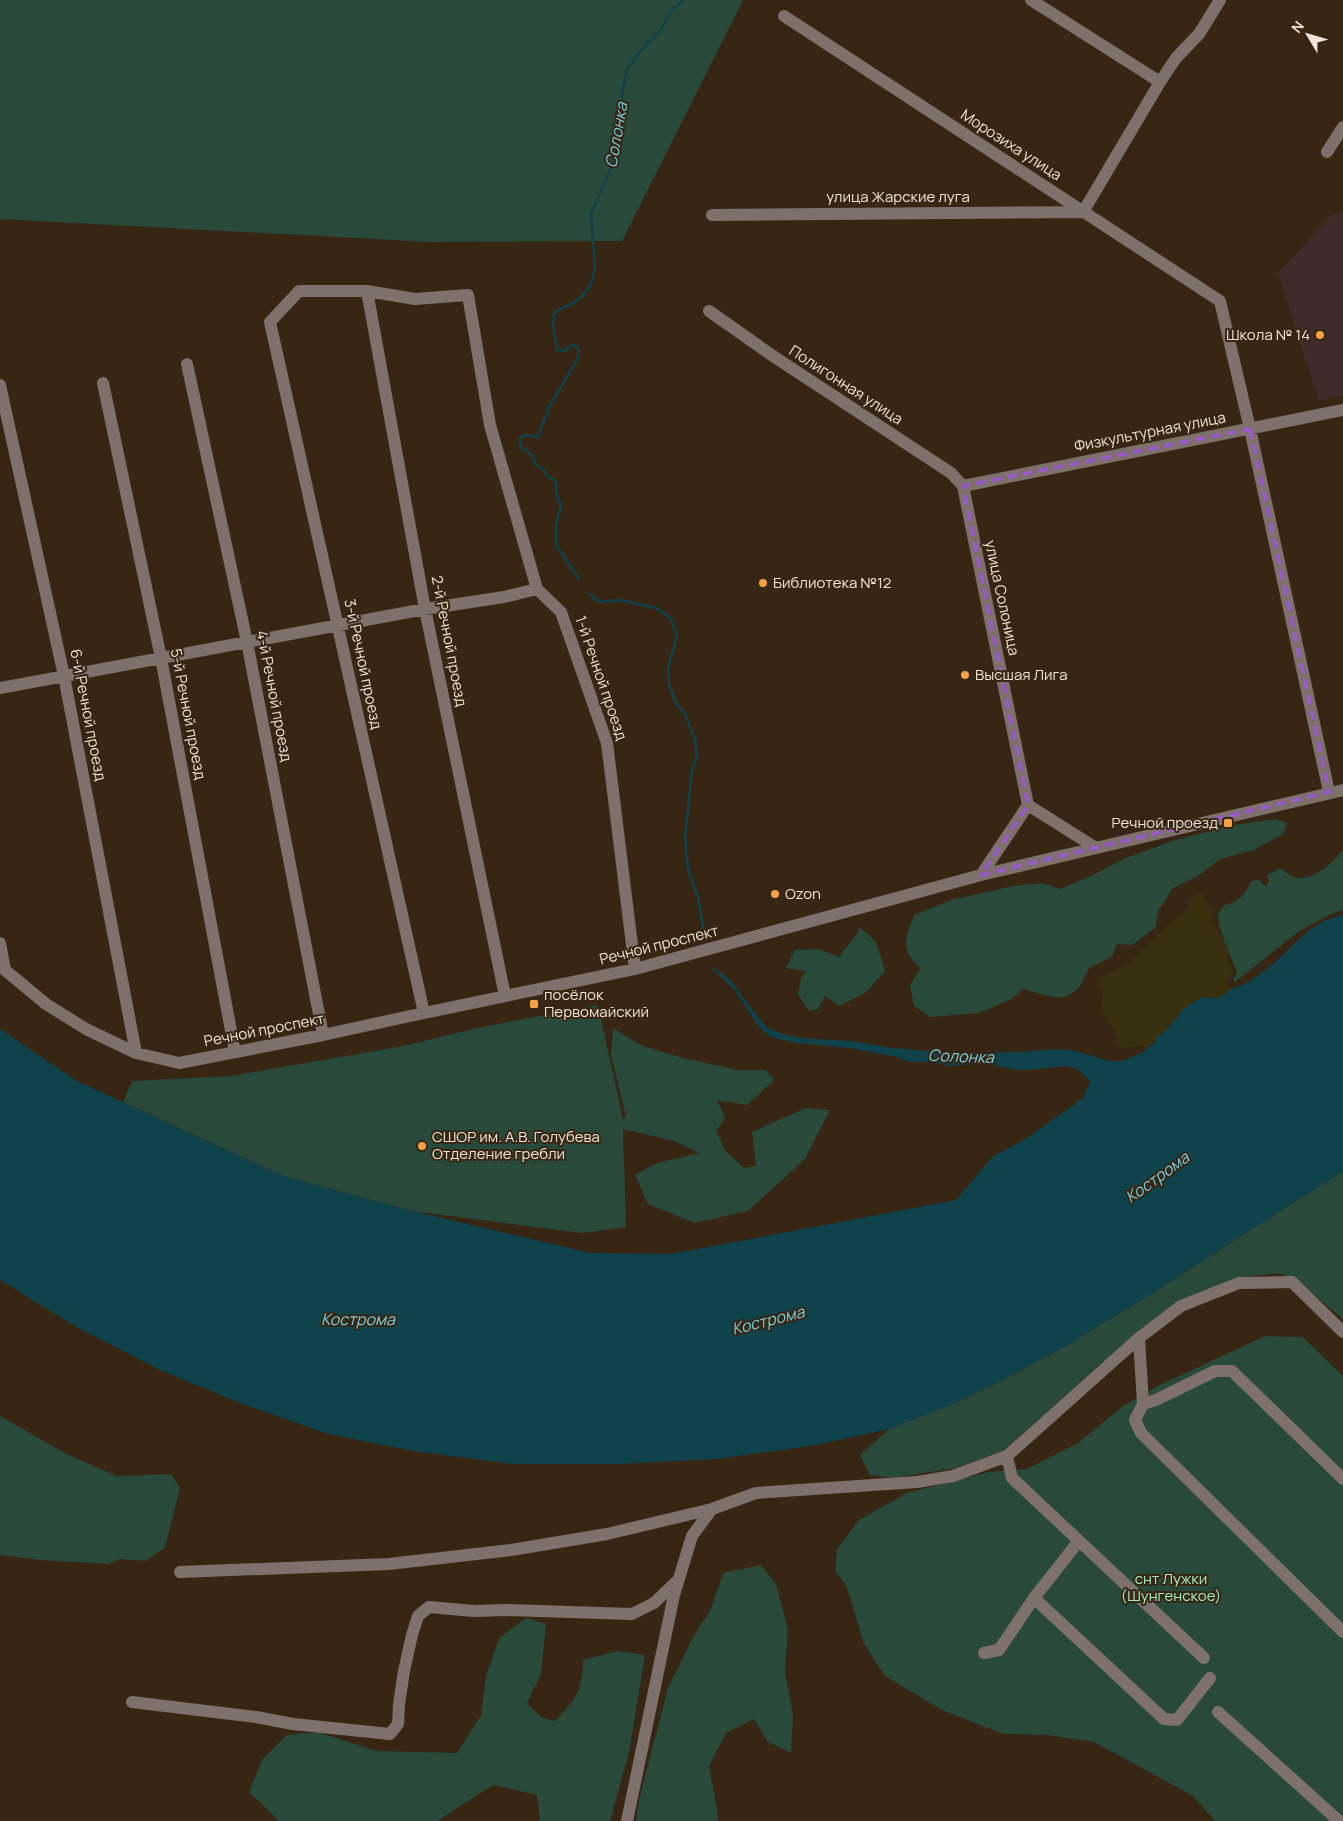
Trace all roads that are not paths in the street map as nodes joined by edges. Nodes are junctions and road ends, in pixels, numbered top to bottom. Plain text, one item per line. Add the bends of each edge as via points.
1 (1031, 0) edge
2 (1220, 0) edge
3 (784, 16) dead end
4 (1160, 82) junction
5 (1343, 127) edge
6 (1327, 152) dead end
7 (1083, 212) junction
8 (712, 214) dead end
9 (367, 292) junction
10 (710, 311) dead end
11 (187, 364) dead end
12 (103, 383) dead end
13 (0, 386) edge
14 (1343, 410) edge
15 (1250, 429) junction
16 (963, 486) junction
17 (537, 589) junction
18 (425, 609) junction
19 (338, 626) junction
20 (247, 642) junction
21 (161, 658) junction
22 (64, 676) junction
23 (0, 688) edge
24 (1343, 790) edge
25 (1329, 792) junction
26 (1028, 805) junction
27 (1096, 848) junction
28 (981, 875) junction
29 (0, 943) edge
30 (2, 968) edge
31 (635, 969) junction
32 (505, 996) junction
33 (424, 1013) junction
34 (323, 1035) junction
35 (235, 1052) junction
36 (136, 1053) junction
37 (1343, 1332) edge
38 (1139, 1338) junction
39 (1143, 1404) junction
40 (1007, 1456) junction
41 (1343, 1479) edge
42 (712, 1509) junction
43 (1078, 1542) junction
44 (180, 1572) dead end
45 (678, 1580) junction
46 (1034, 1598) junction
47 (1343, 1632) edge
48 (984, 1652) dead end
49 (1204, 1658) dead end
50 (1210, 1678) dead end
51 (132, 1702) dead end
52 (1218, 1712) dead end
53 (627, 1821) edge
54 (1339, 1821) edge

1 - 4 street
2 - 4 street via 1199,34 1176,58
3 - 7 street, Морозиха улица
4 - 7 street
5 - 6 street
7 - 8 street, улица Жарские луга
7 - 15 street, Морозиха улица via 1220,301
9 - 17 street via 416,299 468,295 490,425
9 - 18 street, 2-й Речной проезд
9 - 19 street, 3-й Речной проезд via 299,291 270,322
10 - 16 street, Полигонная улица via 951,474
11 - 20 street, 4-й Речной проезд
12 - 21 street, 5-й Речной проезд
13 - 22 street, 6-й Речной проезд
14 - 15 street, Физкультурная улица
15 - 16 street, Физкультурная улица
15 - 25 street
16 - 26 street, улица Солоница
17 - 18 street
17 - 31 street, 1-й Речной проезд via 561,612 607,743
18 - 19 street
18 - 32 street, 2-й Речной проезд
19 - 20 street
19 - 33 street, 3-й Речной проезд
20 - 21 street
20 - 34 street, 4-й Речной проезд
21 - 22 street
21 - 35 street, 5-й Речной проезд
22 - 23 street
22 - 36 street, 6-й Речной проезд
24 - 25 street, Речной проспект
25 - 27 street, Речной проспект
26 - 27 street
26 - 28 street
27 - 28 street, Речной проспект
28 - 31 street, Речной проспект
29 - 30 street
30 - 36 street, Речной проспект via 46,1004 86,1030
31 - 32 street, Речной проспект
32 - 33 street, Речной проспект
33 - 34 street, Речной проспект
34 - 35 street, Речной проспект
35 - 36 street, Речной проспект via 179,1063
37 - 38 street via 1292,1282 1239,1283 1180,1306
38 - 39 street
38 - 40 street
39 - 41 street via 1215,1371 1232,1371
39 - 47 street via 1135,1420 1141,1434
40 - 42 street via 953,1476 917,1482 756,1493
40 - 43 street via 1012,1478
42 - 44 street via 607,1534 511,1550 389,1564
42 - 45 street via 692,1536
43 - 46 street
43 - 49 street
45 - 51 street via 654,1603 632,1614 429,1608 418,1616 412,1635 398,1724 390,1734
45 - 53 street
46 - 48 street via 999,1650
46 - 50 street via 1164,1719 1177,1720
52 - 54 street

